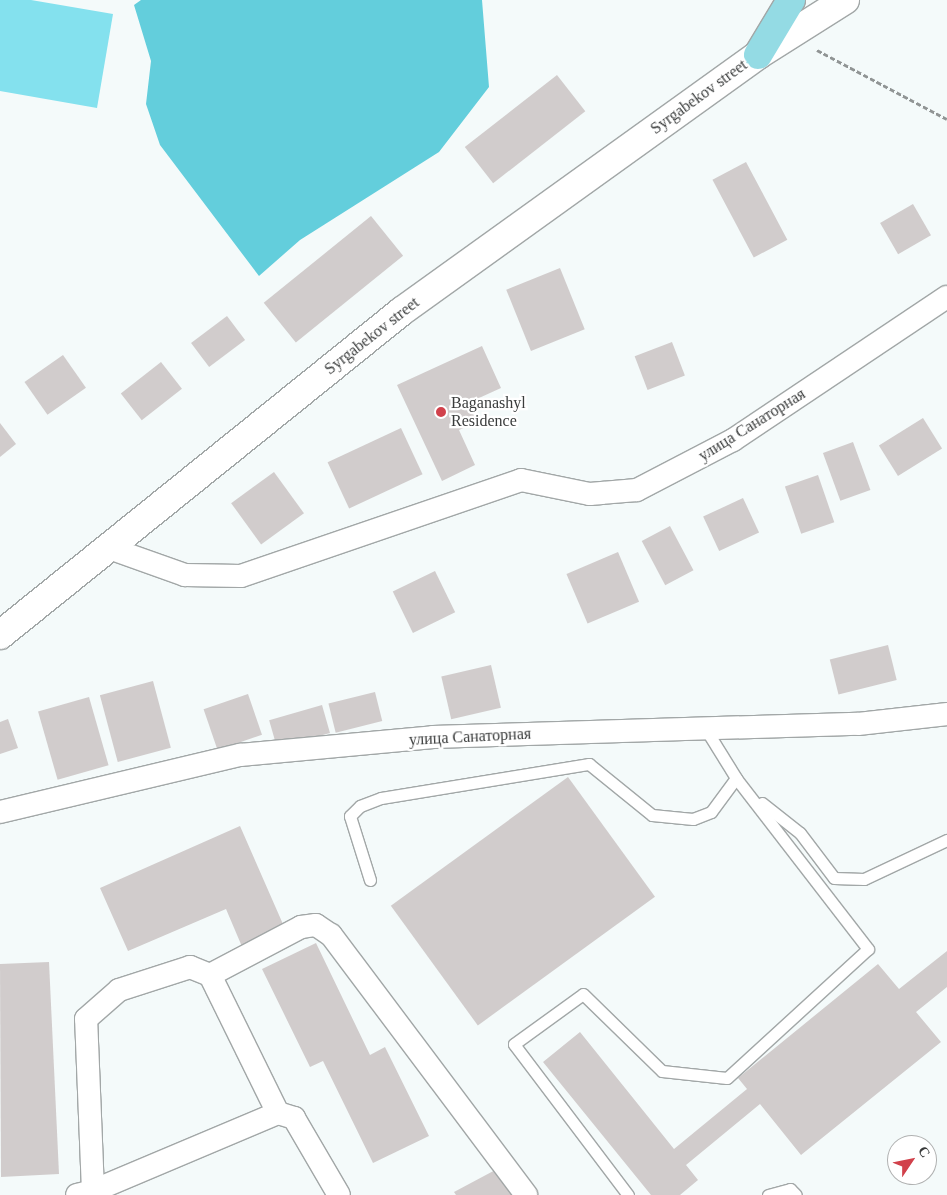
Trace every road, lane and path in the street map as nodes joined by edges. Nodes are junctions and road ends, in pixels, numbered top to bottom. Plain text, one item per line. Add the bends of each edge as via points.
1 (791, 0) edge
2 (845, 0) edge
3 (811, 46) dead end
4 (758, 55) junction
5 (947, 119) edge
6 (947, 297) edge
7 (109, 548) junction
8 (0, 636) edge
9 (947, 714) edge
10 (705, 728) junction
11 (736, 778) junction
12 (748, 793) junction
13 (0, 812) edge
14 (947, 840) edge
15 (370, 880) dead end
16 (210, 975) junction
17 (278, 1113) junction
18 (88, 1194) edge
19 (338, 1195) edge
20 (526, 1195) edge
21 (628, 1195) edge
22 (768, 1195) edge
23 (796, 1195) edge

1 - 4 main road
2 - 4 street, Syrgabekov street
3 - 5 path
4 - 7 street, Syrgabekov street via 402,311
6 - 7 street, улица Санаторная via 733,440 637,490 590,494 521,480 241,576 185,575
7 - 8 street, Syrgabekov street
9 - 10 street, улица Санаторная via 858,724
10 - 11 lane
10 - 13 street, улица Санаторная via 433,737 240,756
11 - 12 lane
11 - 15 lane via 711,812 693,819 652,815 589,764 381,798 360,806 350,816
12 - 14 lane via 800,833 834,878 864,879
12 - 21 lane via 868,949 727,1078 662,1071 583,994 514,1044
16 - 17 street
16 - 18 street via 190,967 119,990 86,1019
16 - 20 street via 301,927 316,925 331,935
17 - 18 street
17 - 19 street via 294,1118
22 - 23 lane via 790,1189

